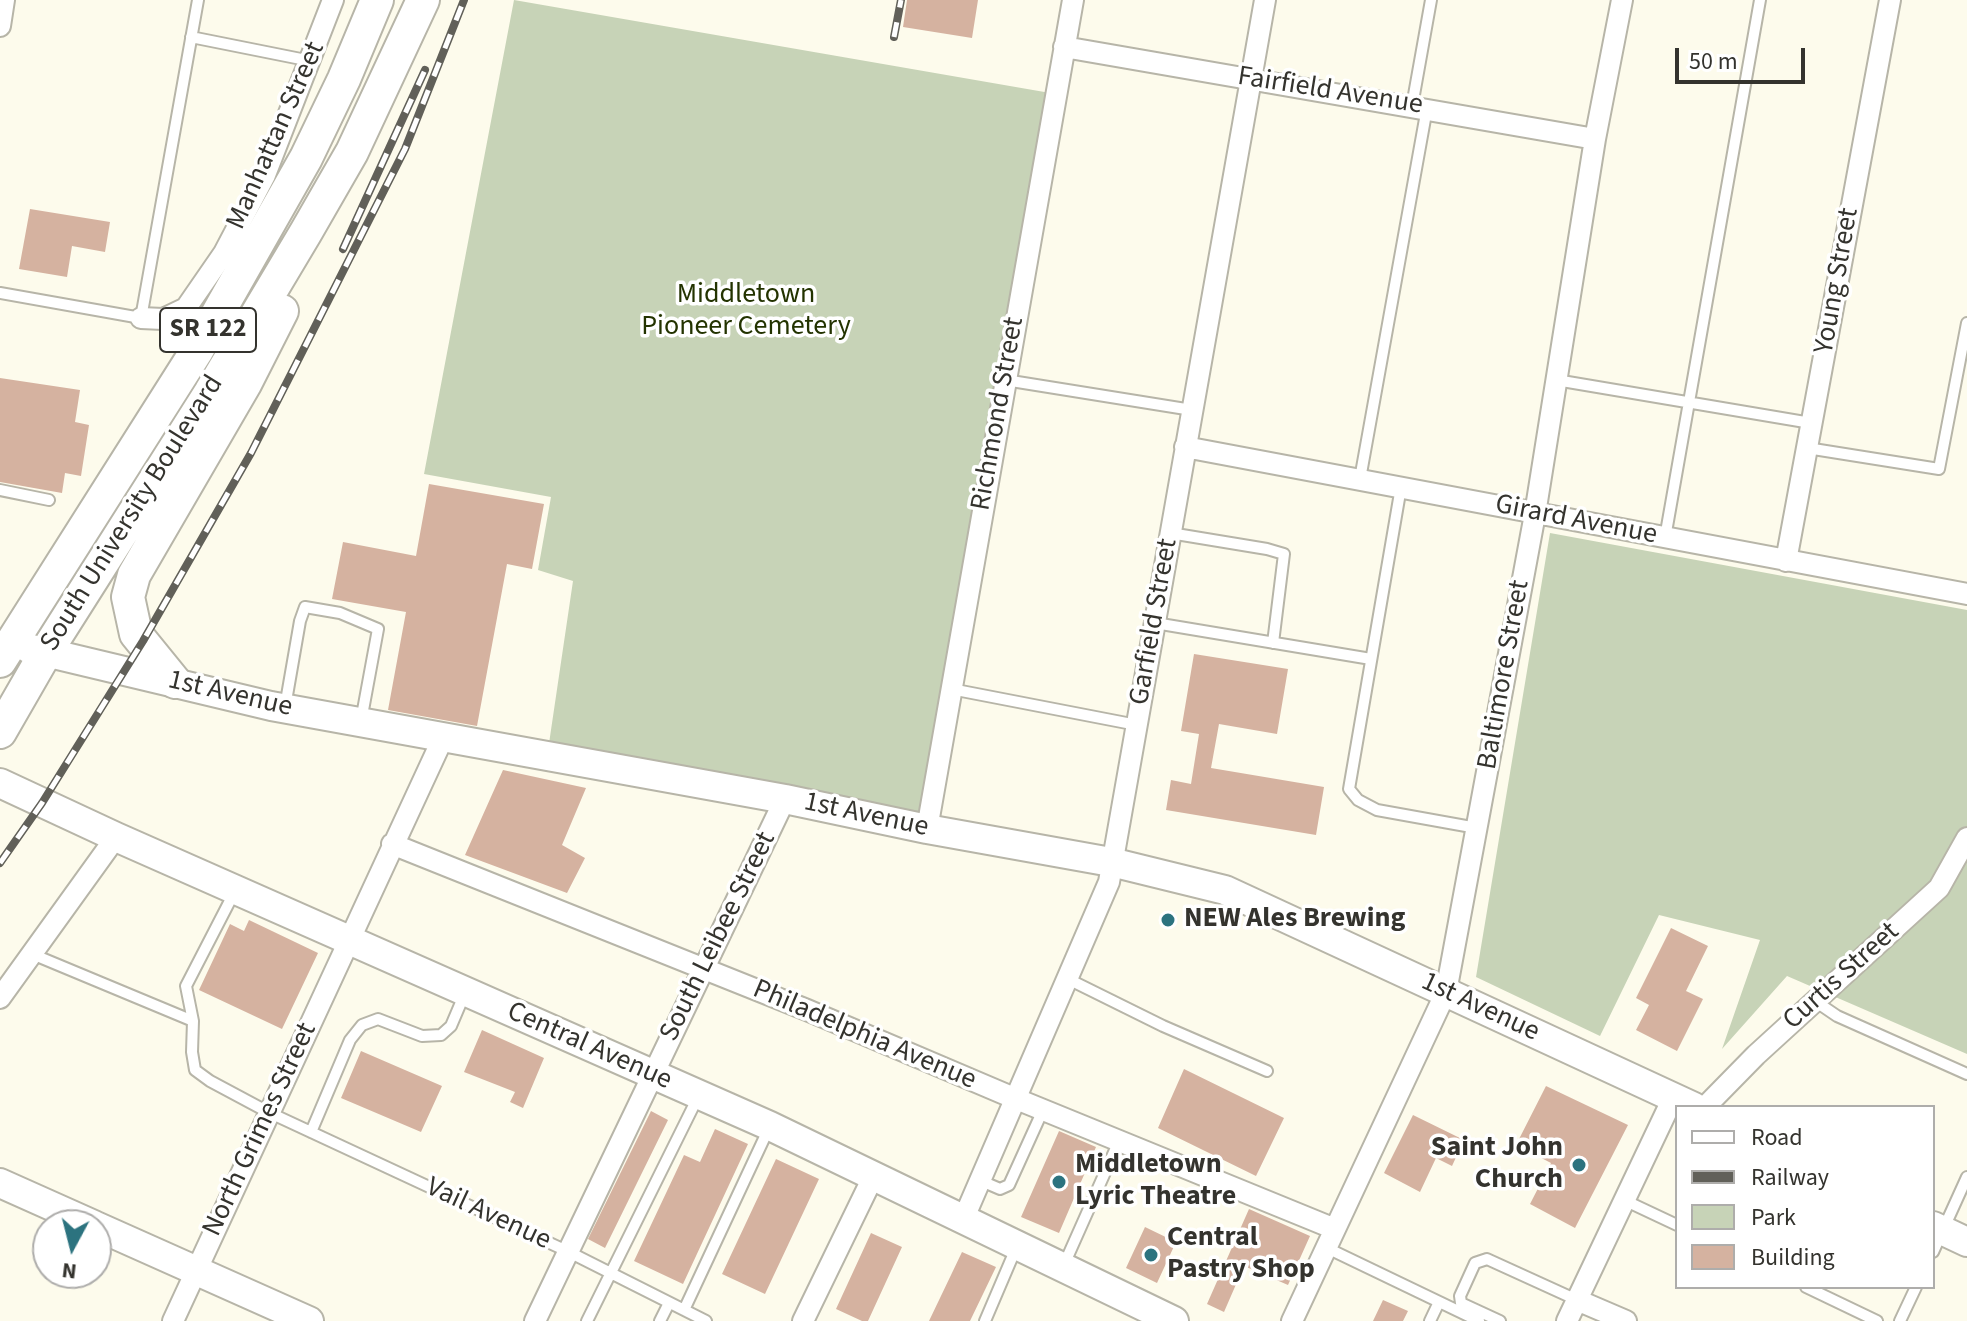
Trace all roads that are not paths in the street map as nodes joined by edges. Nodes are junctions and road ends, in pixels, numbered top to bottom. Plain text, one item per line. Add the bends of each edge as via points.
1 (4, 0) edge
2 (198, 0) edge
3 (333, 0) edge
4 (377, 0) edge
5 (423, 0) edge
6 (1073, 0) edge
7 (1265, 0) edge
8 (1431, 0) edge
9 (1622, 0) edge
10 (1760, 0) edge
11 (1890, 0) edge
12 (0, 26) edge
13 (191, 37) junction
14 (1064, 47) junction
15 (311, 61) junction
16 (1250, 79) junction
17 (1420, 107) junction
18 (1595, 139) junction
19 (352, 152) junction
20 (0, 293) edge
21 (141, 318) junction
22 (1967, 323) edge
23 (1005, 380) junction
24 (1556, 380) junction
25 (1689, 402) junction
26 (1192, 410) junction
27 (1811, 423) junction
28 (1185, 447) junction
29 (1807, 448) junction
30 (1360, 479) junction
31 (1401, 487) junction
32 (0, 490) edge
33 (49, 500) dead end
34 (1535, 514) junction
35 (1170, 533) junction
36 (1665, 538) junction
37 (1786, 561) junction
38 (1967, 594) edge
39 (1155, 623) junction
40 (1273, 643) junction
41 (3, 648) edge
42 (46, 652) junction
43 (1371, 659) junction
44 (175, 682) junction
45 (951, 689) junction
46 (284, 708) junction
47 (360, 723) junction
48 (1137, 725) junction
49 (0, 732) edge
50 (443, 738) junction
51 (0, 783) edge
52 (785, 799) junction
53 (1477, 828) junction
54 (927, 829) junction
55 (116, 837) junction
56 (1967, 838) edge
57 (392, 844) junction
58 (1111, 862) junction
59 (235, 890) junction
60 (349, 940) junction
61 (32, 954) junction
62 (702, 969) junction
63 (1068, 979) junction
64 (466, 992) junction
65 (1446, 992) junction
66 (0, 998) edge
67 (1815, 1001) junction
68 (193, 1021) junction
69 (1267, 1071) dead end
70 (653, 1074) junction
71 (1967, 1074) edge
72 (699, 1095) junction
73 (1014, 1098) junction
74 (1684, 1102) edge
75 (1707, 1105) edge
76 (1043, 1110) junction
77 (268, 1112) junction
78 (1675, 1117) edge
79 (770, 1126) junction
80 (311, 1132) junction
81 (1119, 1141) junction
82 (873, 1177) junction
83 (1967, 1177) edge
84 (979, 1180) junction
85 (0, 1183) edge
86 (1626, 1201) junction
87 (59, 1209) edge
88 (963, 1220) junction
89 (1675, 1224) edge
90 (112, 1233) edge
91 (1331, 1238) junction
92 (1944, 1238) edge
93 (1018, 1245) junction
94 (569, 1252) junction
95 (1063, 1268) junction
96 (196, 1270) junction
97 (609, 1273) junction
98 (1810, 1289) edge
99 (1915, 1289) edge
100 (1577, 1300) junction
101 (1439, 1302) junction
102 (669, 1303) junction
103 (684, 1310) junction
104 (1484, 1319) edge
105 (173, 1321) edge
106 (309, 1321) edge
107 (535, 1321) edge
108 (587, 1321) edge
109 (660, 1321) edge
110 (706, 1321) edge
111 (803, 1321) edge
112 (985, 1321) edge
113 (1174, 1321) edge
114 (1292, 1321) edge
115 (1430, 1321) edge
116 (1500, 1321) edge
117 (1567, 1321) edge
118 (1626, 1321) edge
119 (1877, 1321) edge
120 (1900, 1321) edge

1 - 12 street
2 - 13 lane
3 - 15 street, Manhattan Street
4 - 41 main road, South University Boulevard / SR 122 via 306,158 196,352
5 - 19 main road, South University Boulevard
6 - 14 street, Richmond Street
7 - 16 street, Garfield Street
8 - 17 lane
9 - 18 street, Baltimore Street
10 - 25 lane
11 - 27 street, Young Street
13 - 15 lane
13 - 21 lane
14 - 16 street, Fairfield Avenue
14 - 23 street, Richmond Street
15 - 21 street, Manhattan Street via 265,175 224,253 186,308 163,319
16 - 17 street, Fairfield Avenue
16 - 26 street, Garfield Street
17 - 18 street, Fairfield Avenue
17 - 30 lane
18 - 24 street, Baltimore Street
19 - 42 main road, South University Boulevard via 210,393
19 - 44 main road via 345,189 245,384 134,575 128,597 136,634
20 - 21 lane
22 - 29 lane via 1939,469
23 - 26 lane
23 - 45 street, Richmond Street
24 - 25 lane
24 - 34 street, Baltimore Street
25 - 27 lane
25 - 36 lane
26 - 28 street, Garfield Street
27 - 29 street, Young Street
28 - 30 street, Girard Avenue
28 - 35 street, Garfield Street
29 - 37 street, Young Street
30 - 31 street, Girard Avenue
31 - 34 street, Girard Avenue
31 - 43 lane
32 - 33 lane
34 - 36 street, Girard Avenue
34 - 53 street, Baltimore Street
35 - 39 street, Garfield Street
35 - 40 lane via 1284,554
36 - 37 street, Girard Avenue
37 - 38 street, Girard Avenue
39 - 40 lane
39 - 48 street, Garfield Street
40 - 43 lane
41 - 42 main road, 1st Avenue
42 - 44 main road, 1st Avenue
42 - 49 main road, South University Boulevard
43 - 53 lane via 1349,789 1377,810
44 - 46 main road, 1st Avenue
45 - 48 lane
45 - 54 street, Richmond Street
46 - 47 main road, 1st Avenue
46 - 47 lane via 305,607 340,613 378,629
47 - 50 main road, 1st Avenue
48 - 58 street, Garfield Street
50 - 52 main road, 1st Avenue
50 - 57 street, North Grimes Street
51 - 55 main road, Central Avenue
52 - 54 main road, 1st Avenue
52 - 62 street, South Leibee Street
53 - 65 street, Baltimore Street
54 - 58 main road, 1st Avenue
55 - 59 main road, Central Avenue
55 - 61 street
56 - 67 street, Curtis Street via 1939,888
57 - 60 street, North Grimes Street
57 - 62 street, Philadelphia Avenue
58 - 63 street, Garfield Street via 1109,882
58 - 65 main road, 1st Avenue via 1225,890
59 - 60 main road, Central Avenue
59 - 68 lane via 186,986
60 - 64 main road, Central Avenue
60 - 77 street, North Grimes Street
61 - 66 street
61 - 68 lane
62 - 70 street, South Leibee Street
62 - 73 street, Philadelphia Avenue
63 - 69 lane
63 - 73 street, Garfield Street
64 - 70 main road, Central Avenue
64 - 80 lane via 451,1026 441,1035 422,1036 378,1019 362,1025 350,1040
65 - 74 main road, 1st Avenue
65 - 91 street, Baltimore Street
67 - 71 lane
67 - 75 street, Curtis Street
68 - 77 lane, Vail Avenue via 195,1070
70 - 72 main road, Central Avenue
70 - 94 street, South Leibee Street
72 - 79 main road, Central Avenue
72 - 97 lane
73 - 76 street, Philadelphia Avenue
73 - 84 street, Garfield Street
76 - 81 street, Philadelphia Avenue
76 - 84 lane via 1009,1185 1000,1189
77 - 80 lane, Vail Avenue
77 - 96 street, North Grimes Street
78 - 86 street
79 - 82 main road, Central Avenue
79 - 103 lane
80 - 94 lane, Vail Avenue
81 - 91 street, Philadelphia Avenue
81 - 95 lane
82 - 88 main road, Central Avenue
82 - 111 street
83 - 92 lane
84 - 88 street, Garfield Street
85 - 87 main road
86 - 89 lane
86 - 100 street
88 - 93 main road, Central Avenue
90 - 96 main road
91 - 101 lane
91 - 114 street, Baltimore Street
93 - 95 main road, Central Avenue
93 - 112 lane
94 - 97 lane, Vail Avenue
94 - 107 street, South Leibee Street
95 - 113 main road, Central Avenue
96 - 105 street, North Grimes Street
96 - 106 main road
97 - 102 lane, Vail Avenue
97 - 108 lane
98 - 119 lane
99 - 120 lane
100 - 104 lane via 1487,1259 1475,1263 1460,1296 1461,1303
100 - 117 street
100 - 118 street
101 - 104 lane
101 - 115 lane
102 - 103 lane, Vail Avenue
102 - 109 lane
103 - 110 lane, Vail Avenue
104 - 116 lane

